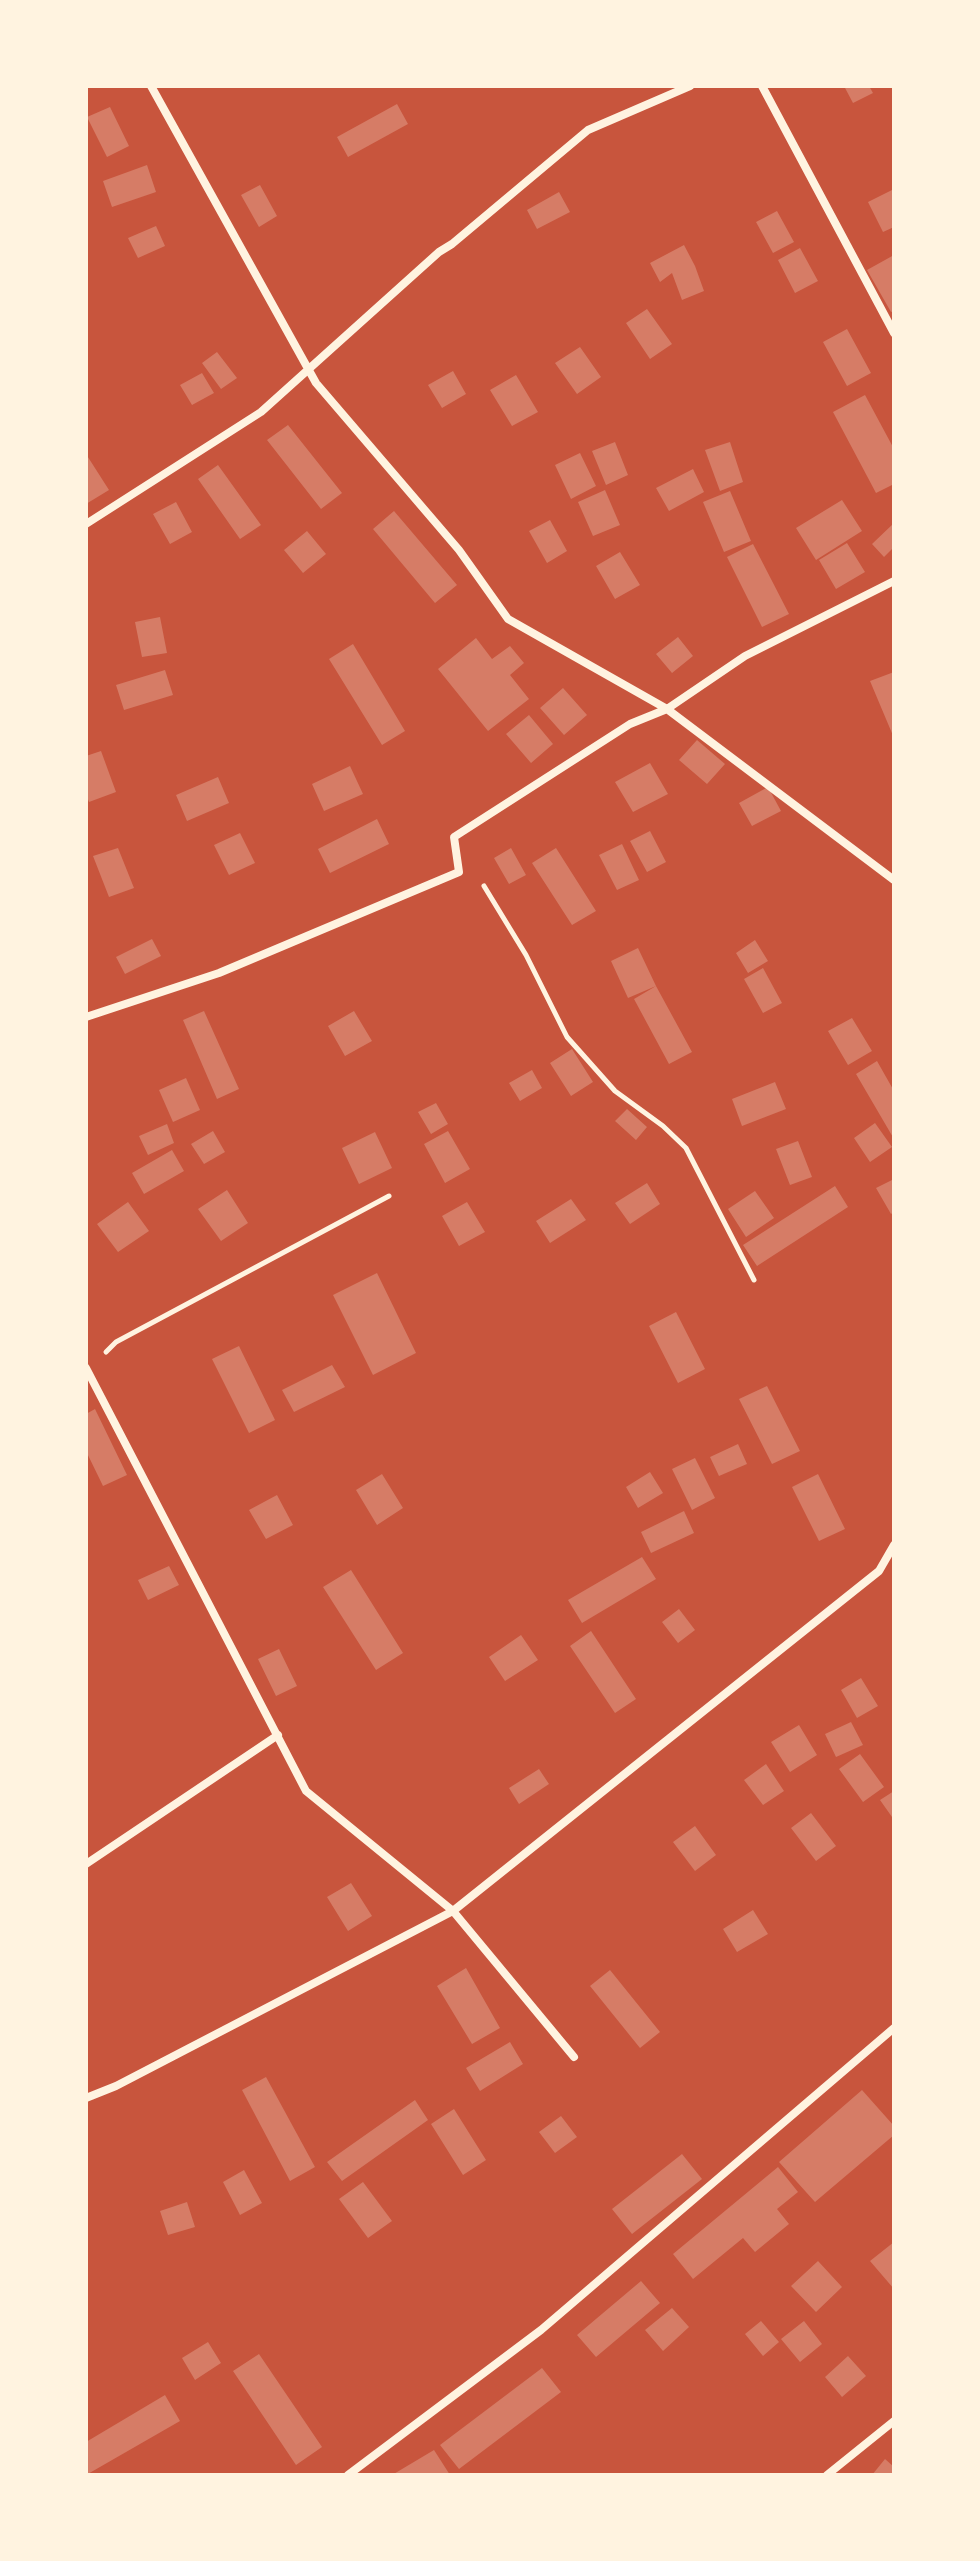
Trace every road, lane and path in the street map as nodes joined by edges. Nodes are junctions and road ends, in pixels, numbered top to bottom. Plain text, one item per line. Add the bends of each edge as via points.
1 (151, 86) edge
2 (690, 86) edge
3 (762, 86) edge
4 (894, 333) edge
5 (308, 368) junction
6 (86, 524) edge
7 (894, 581) edge
8 (667, 709) junction
9 (454, 837) junction
10 (894, 880) edge
11 (86, 1017) edge
12 (389, 1196) dead end
13 (754, 1280) dead end
14 (87, 1370) edge
15 (894, 1545) edge
16 (278, 1735) junction
17 (86, 1864) edge
18 (453, 1911) junction
19 (894, 2028) edge
20 (574, 2057) dead end
21 (86, 2098) edge
22 (894, 2421) edge
23 (348, 2475) edge
24 (827, 2475) edge

1 - 5 street
2 - 5 street via 588,130
3 - 4 street
5 - 6 street via 261,412
5 - 8 street via 459,550 508,619
7 - 8 street via 745,656
8 - 9 street via 630,724
8 - 10 street
9 - 11 street via 459,872 219,973
9 - 13 path via 526,955 567,1037 615,1091 686,1148
12 - 14 path via 116,1342
14 - 16 street
15 - 18 street via 879,1571
16 - 17 street
16 - 18 street via 306,1791
18 - 20 street
18 - 21 street
19 - 23 street via 541,2330
22 - 24 street

